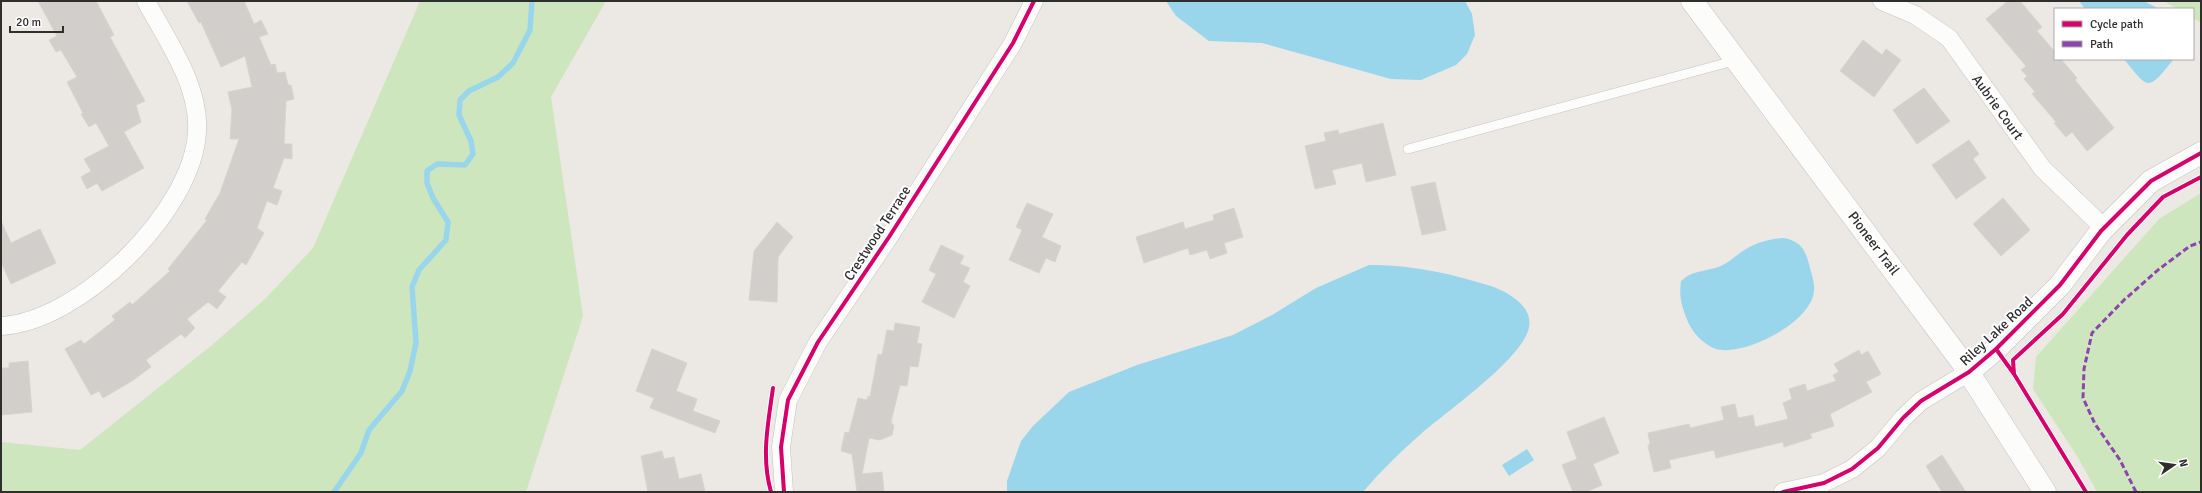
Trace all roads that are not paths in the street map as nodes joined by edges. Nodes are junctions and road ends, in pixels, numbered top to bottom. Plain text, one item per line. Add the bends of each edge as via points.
1 (146, 1) edge
2 (1034, 1) edge
3 (1692, 1) edge
4 (1882, 1) edge
5 (1738, 60) junction
6 (1408, 149) dead end
7 (2201, 153) edge
8 (2104, 228) junction
9 (1, 326) edge
10 (1969, 372) junction
11 (784, 492) edge
12 (1783, 492) edge
13 (2045, 492) edge

1 - 9 street via 186,77 194,104 197,131 193,160 182,187 158,223 131,254 98,283 62,306 26,321
2 - 11 street, Crestwood Terrace via 1013,43 889,237 818,342 788,400 781,447
3 - 5 main road, Pioneer Trail
4 - 8 street, Aubrie Court via 1915,15 1949,38 2042,168
5 - 6 lane
5 - 10 main road, Pioneer Trail
7 - 8 main road, Riley Lake Road via 2151,181
8 - 10 main road, Riley Lake Road via 2060,285 1996,349
10 - 12 street, Riley Lake Road via 1921,402 1903,418 1878,448 1852,469 1824,484
10 - 13 main road, Pioneer Trail

